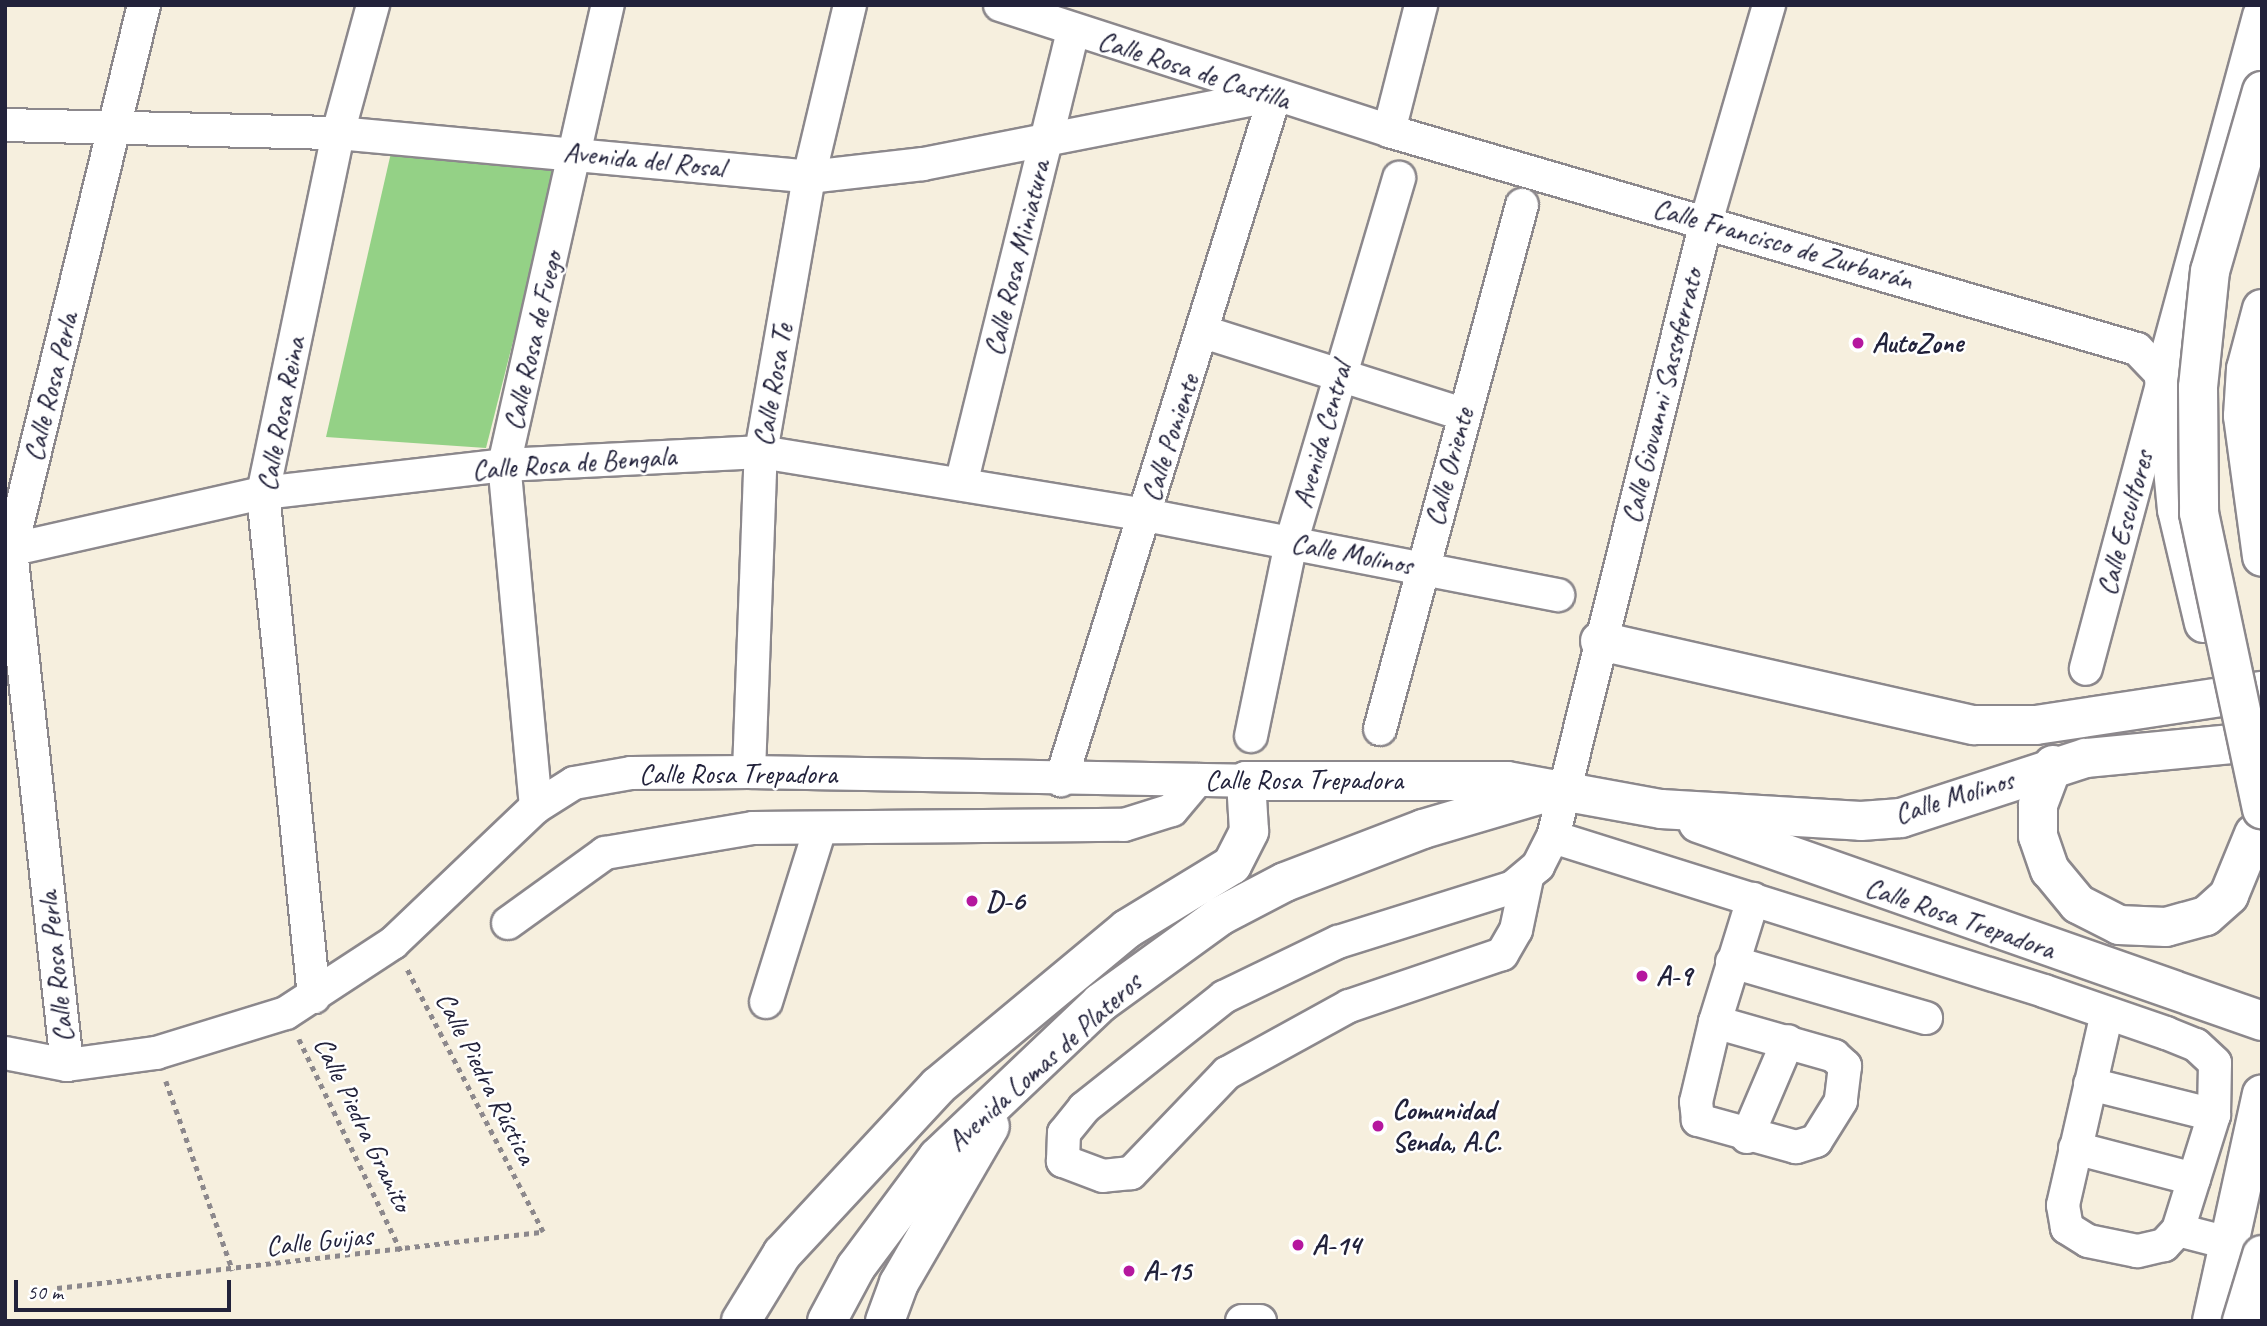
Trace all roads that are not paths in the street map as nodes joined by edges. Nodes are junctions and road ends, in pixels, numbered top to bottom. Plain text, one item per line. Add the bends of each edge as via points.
1 (144, 5) edge
2 (373, 5) edge
3 (608, 5) edge
4 (850, 5) edge
5 (1421, 5) edge
6 (1769, 5) edge
7 (1012, 7) edge
8 (2262, 16) edge
9 (1073, 31) junction
10 (2262, 91) edge
11 (1275, 95) junction
12 (5, 125) edge
13 (114, 128) junction
14 (1389, 131) junction
15 (338, 133) junction
16 (1047, 137) junction
17 (577, 153) junction
18 (809, 177) junction
19 (1399, 178) dead end
20 (1522, 205) dead end
21 (1706, 222) junction
22 (2262, 309) edge
23 (1204, 332) junction
24 (1338, 375) junction
25 (2164, 377) junction
26 (2262, 411) edge
27 (1462, 415) junction
28 (2262, 434) edge
29 (761, 452) junction
30 (504, 465) junction
31 (961, 484) junction
32 (262, 493) junction
33 (1146, 514) junction
34 (1291, 543) junction
35 (8, 551) edge
36 (2262, 557) edge
37 (1422, 568) junction
38 (1558, 595) dead end
39 (1600, 641) junction
40 (2214, 666) dead end
41 (2086, 669) dead end
42 (2262, 691) edge
43 (1380, 729) dead end
44 (1251, 736) dead end
45 (2262, 741) edge
46 (2053, 765) junction
47 (749, 772) junction
48 (1061, 780) junction
49 (1197, 780) junction
50 (1246, 781) junction
51 (1560, 789) junction
52 (536, 807) junction
53 (1661, 808) junction
54 (2256, 818) edge
55 (820, 829) junction
56 (1553, 837) junction
57 (2262, 876) edge
58 (1527, 878) junction
59 (1753, 899) junction
60 (508, 923) dead end
61 (1732, 962) junction
62 (314, 997) junction
63 (766, 1003) dead end
64 (2107, 1013) junction
65 (1926, 1018) dead end
66 (2262, 1021) edge
67 (1715, 1022) junction
68 (1788, 1041) junction
69 (5, 1053) edge
70 (67, 1065) junction
71 (1016, 1084) junction
72 (2091, 1084) junction
73 (2262, 1094) edge
74 (2214, 1115) junction
75 (1747, 1137) junction
76 (2076, 1148) junction
77 (2191, 1188) junction
78 (2178, 1230) junction
79 (2244, 1236) edge
80 (741, 1321) edge
81 (827, 1321) edge
82 (885, 1321) edge
83 (1241, 1321) edge
84 (1260, 1321) edge
85 (2212, 1321) edge
86 (2242, 1321) edge

1 - 13 street, Calle Rosa Perla
2 - 15 street, Calle Rosa Reina
3 - 17 street, Calle Rosa de Fuego
4 - 18 street, Calle Rosa Te
5 - 14 street
6 - 21 street, Calle Giovanni Sassoferrato
7 - 9 street, Calle Rosa de Castilla
8 - 25 main road
9 - 11 street, Calle Rosa de Castilla
9 - 16 street, Calle Rosa Miniatura
10 - 54 main road, bridge via 2210,271 2198,387 2199,513
11 - 14 street, Calle Rosa de Castilla
11 - 16 street, Avenida del Rosal
11 - 23 street, Calle Poniente
12 - 13 street, Avenida del Rosal
13 - 15 street, Avenida del Rosal
13 - 35 street, Calle Rosa Perla
14 - 21 street, Calle Francisco de Zurbarán
15 - 17 street, Avenida del Rosal
15 - 32 street, Calle Rosa Reina
16 - 18 street, Avenida del Rosal via 923,164
16 - 31 street, Calle Rosa Miniatura
17 - 18 street, Avenida del Rosal
17 - 30 street, Calle Rosa de Fuego
18 - 29 street, Calle Rosa Te
19 - 24 street, Avenida Central
20 - 27 street, Calle Oriente
21 - 25 street, Calle Francisco de Zurbarán via 2116,339 2155,362
21 - 39 street, Calle Giovanni Sassoferrato
22 - 36 main road via 2246,369 2243,416
23 - 24 street
23 - 33 street, Calle Poniente
24 - 27 street
24 - 34 street, Avenida Central
25 - 40 main road via 2177,510
25 - 41 street, Calle Escultores
26 - 28 main road
27 - 37 street, Calle Oriente
29 - 30 street, Calle Rosa de Bengala
29 - 31 street, Calle Rosa de Bengala
29 - 47 street, Calle Rosa Te
30 - 32 street, Calle Rosa de Bengala
30 - 52 street, Calle Rosa de Fuego
31 - 33 street, Calle Rosa de Bengala
32 - 35 street, Calle Rosa de Bengala
32 - 62 street, Calle Rosa Reina
33 - 34 street, Calle Molinos
33 - 48 street, Calle Poniente
34 - 37 street, Calle Molinos
34 - 44 street, Avenida Central
35 - 70 street, Calle Rosa Perla
37 - 38 street, Calle Molinos
37 - 43 street, Calle Oriente
39 - 42 main road, Calle Molinos via 1974,726 2035,724
39 - 51 street, Calle Giovanni Sassoferrato
45 - 46 main road, Calle Molinos
46 - 53 main road, Calle Molinos via 1901,818
46 - 54 main road via 2038,805 2038,836 2050,870 2078,904 2119,925 2166,927 2207,916 2229,895
47 - 48 street, Calle Rosa Trepadora
47 - 52 street, Calle Rosa Trepadora via 631,773 574,783
48 - 49 street, Calle Rosa Trepadora
49 - 50 street, Calle Rosa Trepadora
49 - 55 street via 1172,810 1125,825
50 - 51 main road, Calle Rosa Trepadora via 1466,779
50 - 80 main road, Avenida Lomas de Plateros via 1249,831 1232,866 1128,929 939,1086 782,1254
51 - 53 main road, Calle Molinos
51 - 56 street, Calle Giovanni Sassoferrato
51 - 71 main road, Avenida Lomas de Plateros via 1348,856 1220,916 1100,1003
52 - 62 street, Calle Rosa Trepadora via 393,943
53 - 66 main road, Calle Rosa Trepadora
54 - 57 main road
55 - 60 street via 753,828 605,853
55 - 63 street
56 - 58 street
56 - 59 street
58 - 58 street via 1338,942 1224,997 1084,1108 1064,1133 1063,1161 1103,1176 1131,1172 1227,1073 1349,1006 1502,954 1516,930
59 - 61 street
59 - 64 street
61 - 65 street
61 - 67 street
62 - 70 street, Calle Rosa Trepadora via 286,1013 156,1053
64 - 72 street
64 - 74 street via 2196,1045 2215,1063
67 - 68 street
67 - 75 street via 1696,1102 1698,1120
68 - 75 street
68 - 75 street via 1845,1066 1841,1101 1816,1141 1796,1147
69 - 70 street, Calle Rosa Trepadora
71 - 81 main road, Avenida Lomas de Plateros via 938,1157 856,1267
71 - 82 main road via 899,1283
72 - 74 street
72 - 76 street
73 - 79 main road
74 - 77 street
76 - 77 street
76 - 78 street via 2063,1205 2067,1228 2088,1241 2137,1251 2164,1245
77 - 78 street
77 - 79 street
78 - 79 street
79 - 85 main road
79 - 86 main road, bridge
83 - 84 street

